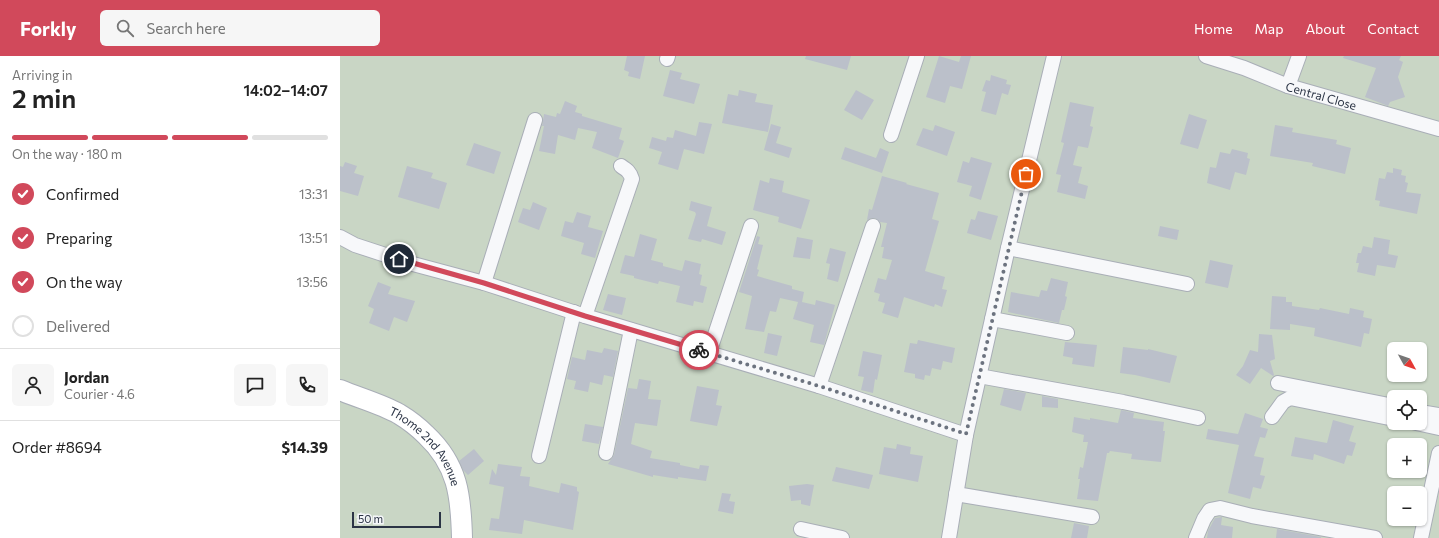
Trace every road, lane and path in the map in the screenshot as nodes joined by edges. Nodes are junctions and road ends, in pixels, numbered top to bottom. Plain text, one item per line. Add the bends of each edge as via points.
1 (917, 56) edge
2 (1054, 56) edge
3 (1206, 56) edge
4 (1299, 56) edge
5 (1288, 86) junction
6 (535, 120) dead end
7 (1439, 129) edge
8 (891, 135) dead end
9 (621, 166) dead end
10 (750, 226) dead end
11 (873, 226) dead end
12 (340, 237) edge
13 (1008, 248) junction
14 (484, 283) junction
15 (1187, 284) dead end
16 (579, 314) junction
17 (992, 319) junction
18 (631, 330) junction
19 (1067, 333) dead end
20 (709, 353) junction
21 (979, 376) junction
22 (1278, 383) dead end
23 (819, 386) junction
24 (340, 390) edge
25 (1387, 405) edge
26 (1427, 413) edge
27 (1439, 415) edge
28 (1272, 417) dead end
29 (1198, 418) dead end
30 (1387, 418) edge
31 (1427, 425) edge
32 (1439, 428) edge
33 (966, 434) junction
34 (606, 453) dead end
35 (1439, 453) edge
36 (540, 456) dead end
37 (956, 494) junction
38 (1435, 498) edge
39 (1092, 517) dead end
40 (801, 529) dead end
41 (462, 538) edge
42 (842, 538) edge
43 (949, 538) edge
44 (1196, 538) edge
45 (1375, 538) edge
46 (1421, 538) edge

1 - 8 street
2 - 13 street
3 - 5 street, Central Close
4 - 5 street
5 - 7 street, Central Close
6 - 14 street
9 - 16 street via 631,174 632,179
10 - 20 street
11 - 23 street
12 - 14 street via 355,245 406,262
13 - 15 street
13 - 17 street
14 - 16 street
16 - 18 street
16 - 36 street
17 - 19 street
17 - 21 street
18 - 20 street
18 - 34 street
20 - 23 street
21 - 29 street
21 - 33 street
22 - 25 street
23 - 33 street
24 - 41 street, Thome 2nd Avenue via 409,420 444,455 457,486
26 - 27 street
28 - 30 street via 1283,402 1290,398
31 - 32 street
33 - 37 street
35 - 38 street
37 - 39 street
37 - 43 street
38 - 46 street
40 - 42 street
44 - 45 street via 1210,510 1220,508

